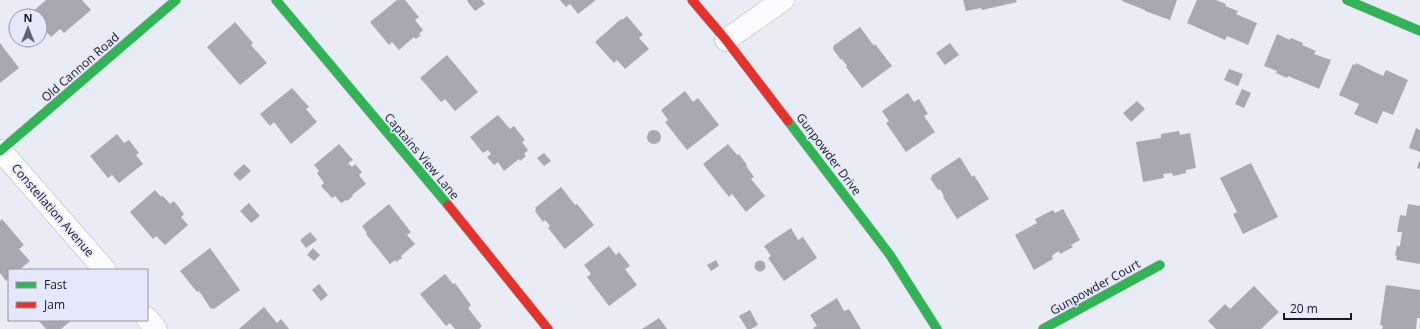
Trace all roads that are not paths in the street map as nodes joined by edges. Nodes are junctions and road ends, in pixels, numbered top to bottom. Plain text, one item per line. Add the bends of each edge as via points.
1 (176, 0) edge
2 (276, 0) edge
3 (692, 0) edge
4 (783, 0) edge
5 (1347, 0) edge
6 (1420, 31) edge
7 (726, 40) junction
8 (0, 151) edge
9 (1160, 265) dead end
10 (104, 269) edge
11 (148, 319) edge
12 (156, 329) edge
13 (548, 329) edge
14 (937, 329) edge
15 (1043, 329) edge

1 - 8 street, Old Cannon Road
2 - 13 street, Captains View Lane via 472,233
3 - 7 street, Gunpowder Drive
4 - 7 street
5 - 6 street
7 - 14 street, Gunpowder Drive via 890,254
8 - 10 street, Constellation Avenue
9 - 15 street, Gunpowder Court
11 - 12 street

